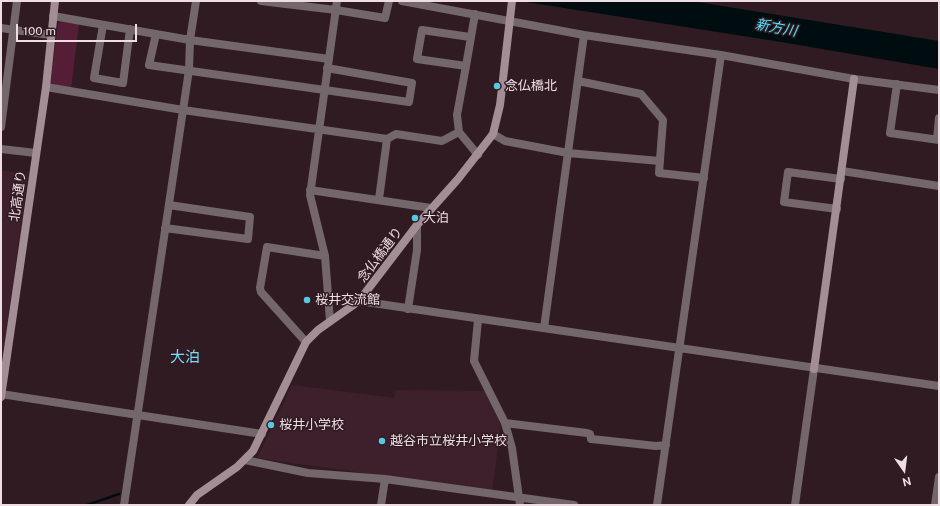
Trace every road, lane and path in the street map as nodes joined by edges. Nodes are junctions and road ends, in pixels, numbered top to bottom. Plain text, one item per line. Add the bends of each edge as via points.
1 (17, 1) edge
2 (55, 1) edge
3 (196, 1) edge
4 (261, 1) edge
5 (337, 1) edge
6 (389, 1) edge
7 (402, 1) edge
8 (512, 1) edge
9 (336, 10) junction
10 (475, 14) junction
11 (53, 16) junction
12 (511, 16) junction
13 (103, 24) junction
14 (1, 28) edge
15 (130, 29) junction
16 (12, 30) junction
17 (156, 34) junction
18 (584, 34) junction
19 (50, 35) junction
20 (470, 37) junction
21 (190, 40) junction
22 (721, 55) junction
23 (329, 59) junction
24 (466, 66) junction
25 (327, 68) junction
26 (4, 70) edge
27 (188, 70) junction
28 (854, 79) junction
29 (578, 81) junction
30 (897, 84) junction
31 (46, 87) junction
32 (324, 90) junction
33 (939, 90) edge
34 (2, 108) edge
35 (183, 110) junction
36 (939, 118) edge
37 (1, 127) edge
38 (319, 129) junction
39 (459, 132) junction
40 (493, 134) junction
41 (387, 139) junction
42 (938, 139) edge
43 (1, 149) edge
44 (36, 153) junction
45 (568, 153) junction
46 (478, 155) junction
47 (660, 161) junction
48 (842, 170) junction
49 (704, 178) junction
50 (840, 180) junction
51 (939, 186) edge
52 (310, 190) junction
53 (379, 199) junction
54 (169, 205) junction
55 (431, 208) junction
56 (837, 209) junction
57 (417, 225) junction
58 (165, 228) junction
59 (325, 256) junction
60 (359, 302) junction
61 (408, 309) junction
62 (478, 320) junction
63 (330, 321) junction
64 (544, 328) junction
65 (306, 342) junction
66 (680, 348) junction
67 (814, 369) junction
68 (939, 386) edge
69 (1, 395) edge
70 (138, 415) junction
71 (505, 423) junction
72 (262, 434) junction
73 (666, 446) junction
74 (245, 460) junction
75 (939, 477) edge
76 (385, 479) junction
77 (938, 491) edge
78 (519, 501) edge
79 (124, 505) edge
80 (189, 505) edge
81 (381, 505) edge
82 (574, 505) edge
83 (657, 505) edge
84 (795, 505) edge
85 (935, 505) edge

1 - 16 street
2 - 11 street, 北高通り
3 - 21 street
4 - 9 street
5 - 9 street
6 - 9 street via 385,18
7 - 10 street
8 - 12 street, 念仏橋通り
9 - 23 street
10 - 12 street
10 - 20 street
11 - 13 street
11 - 19 street, 北高通り
12 - 18 street
12 - 40 street, 念仏橋通り via 500,106
13 - 15 street
13 - 15 street via 94,78 123,82
14 - 16 street
15 - 17 street
16 - 19 street
16 - 26 street
17 - 21 street
17 - 27 street via 149,65
18 - 22 street
18 - 29 street
19 - 31 street, 北高通り
20 - 24 street
20 - 24 street via 422,30 417,59
21 - 23 street
21 - 27 street
22 - 28 street
22 - 49 street
23 - 25 street
24 - 39 street via 457,115
25 - 32 street
25 - 32 street via 412,83 409,102
26 - 34 street
27 - 32 street
27 - 35 street
28 - 30 street
28 - 48 street
29 - 45 street
29 - 47 street via 641,94 663,120
30 - 33 street
30 - 42 street via 890,133
31 - 35 street
31 - 44 street, 北高通り
32 - 38 street
34 - 37 street
35 - 38 street
35 - 54 street
36 - 42 street
38 - 41 street
38 - 52 street
39 - 41 street via 442,142 396,134
39 - 46 street
40 - 45 street via 505,141
40 - 46 street, 念仏橋通り
41 - 53 street
43 - 44 street
44 - 69 street, 北高通り
45 - 47 street
45 - 64 street
46 - 55 street, 念仏橋通り
47 - 49 street via 659,173
48 - 50 street
48 - 51 street
49 - 66 street
50 - 56 street
50 - 56 street via 788,172 784,202
52 - 53 street
52 - 59 street
53 - 55 street
54 - 58 street
54 - 58 street via 250,217 248,240
55 - 57 street, 念仏橋通り
56 - 67 street
57 - 60 street, 念仏橋通り
57 - 61 street via 417,250
58 - 70 street
59 - 63 street
59 - 65 street via 267,247 261,292
60 - 61 street
60 - 63 street, 念仏橋通り
61 - 62 street
62 - 64 street
62 - 71 street via 474,361
63 - 65 street, 念仏橋通り
64 - 66 street
65 - 72 street, 念仏橋通り
66 - 67 street
66 - 73 street
67 - 68 street
67 - 84 street
69 - 70 street
70 - 72 street
70 - 79 street
71 - 73 street via 586,433 590,434 591,439
71 - 78 street via 512,448
72 - 74 street, 念仏橋通り via 253,452
73 - 83 street
74 - 76 street via 308,473
74 - 80 street, 念仏橋通り via 197,495
75 - 77 street
76 - 78 street
76 - 81 street
77 - 85 street
78 - 82 street

